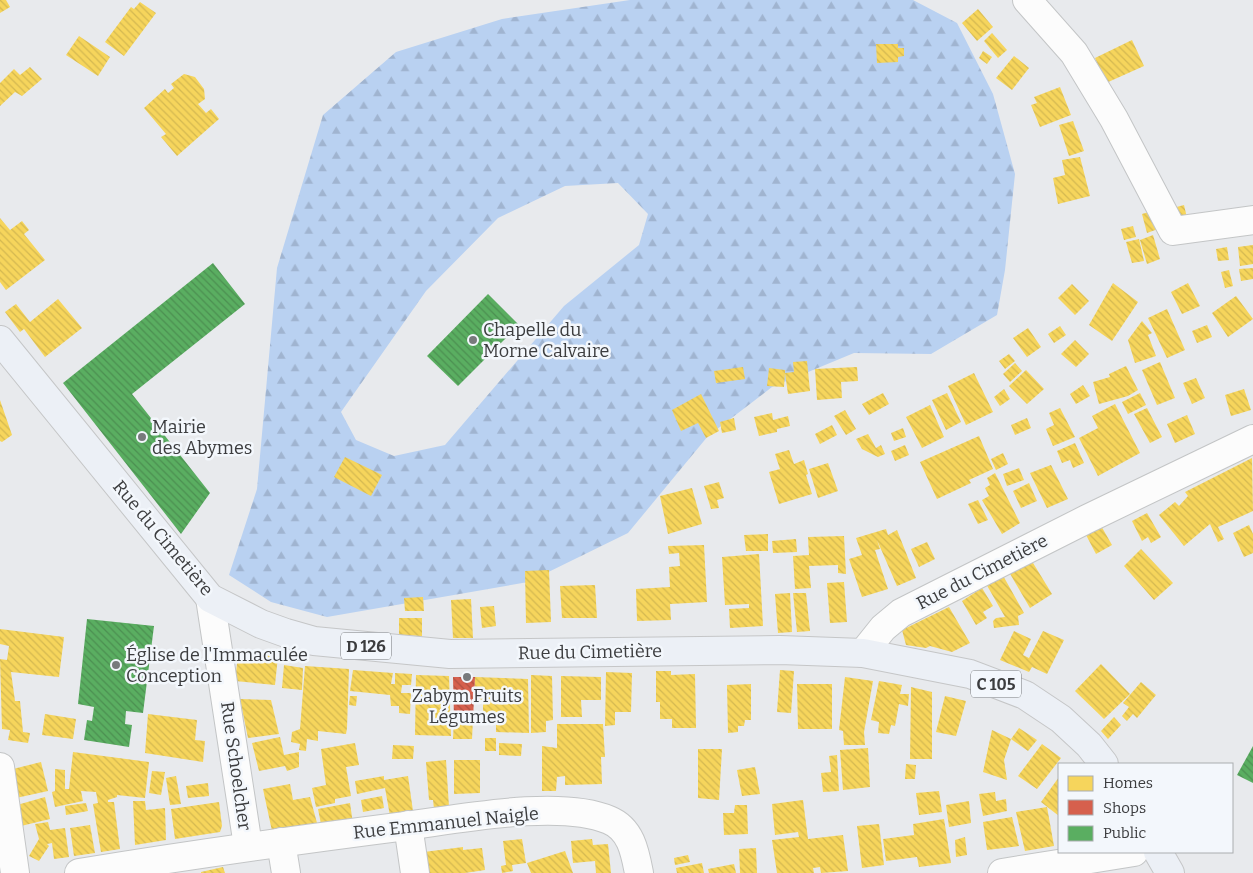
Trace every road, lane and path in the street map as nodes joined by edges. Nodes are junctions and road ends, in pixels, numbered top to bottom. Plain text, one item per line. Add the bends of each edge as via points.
1 (1027, 0) edge
2 (1253, 220) edge
3 (0, 340) edge
4 (1253, 439) edge
5 (210, 598) junction
6 (863, 653) junction
7 (1103, 763) edge
8 (0, 767) edge
9 (408, 826) junction
10 (281, 842) junction
11 (248, 846) junction
12 (1128, 853) edge
13 (1159, 853) edge
14 (183, 864) edge
15 (15, 873) edge
16 (79, 873) edge
17 (286, 873) edge
18 (415, 873) edge
19 (639, 873) edge
20 (1002, 873) edge
21 (1170, 873) edge

1 - 2 street via 1074,52 1114,118 1173,230
3 - 5 main road, Rue du Cimetière / D 126
4 - 6 street, Rue du Cimetière via 901,613 883,628
5 - 6 main road, Rue du Cimetière / D 126 via 261,624 314,641 450,654 780,650
5 - 11 street, Rue Schoelcher
6 - 7 main road, C 105 via 970,674 1025,695 1060,719
8 - 15 street
9 - 10 street, Rue Emmanuel Naigle
9 - 18 street
9 - 19 street, Rue Emmanuel Naigle via 526,811 583,813 609,820 625,831 635,849
10 - 11 street, Rue Emmanuel Naigle
10 - 17 street
11 - 14 street, Rue Emmanuel Naigle
12 - 20 street
13 - 21 main road
14 - 16 street, Rue Emmanuel Naigle

